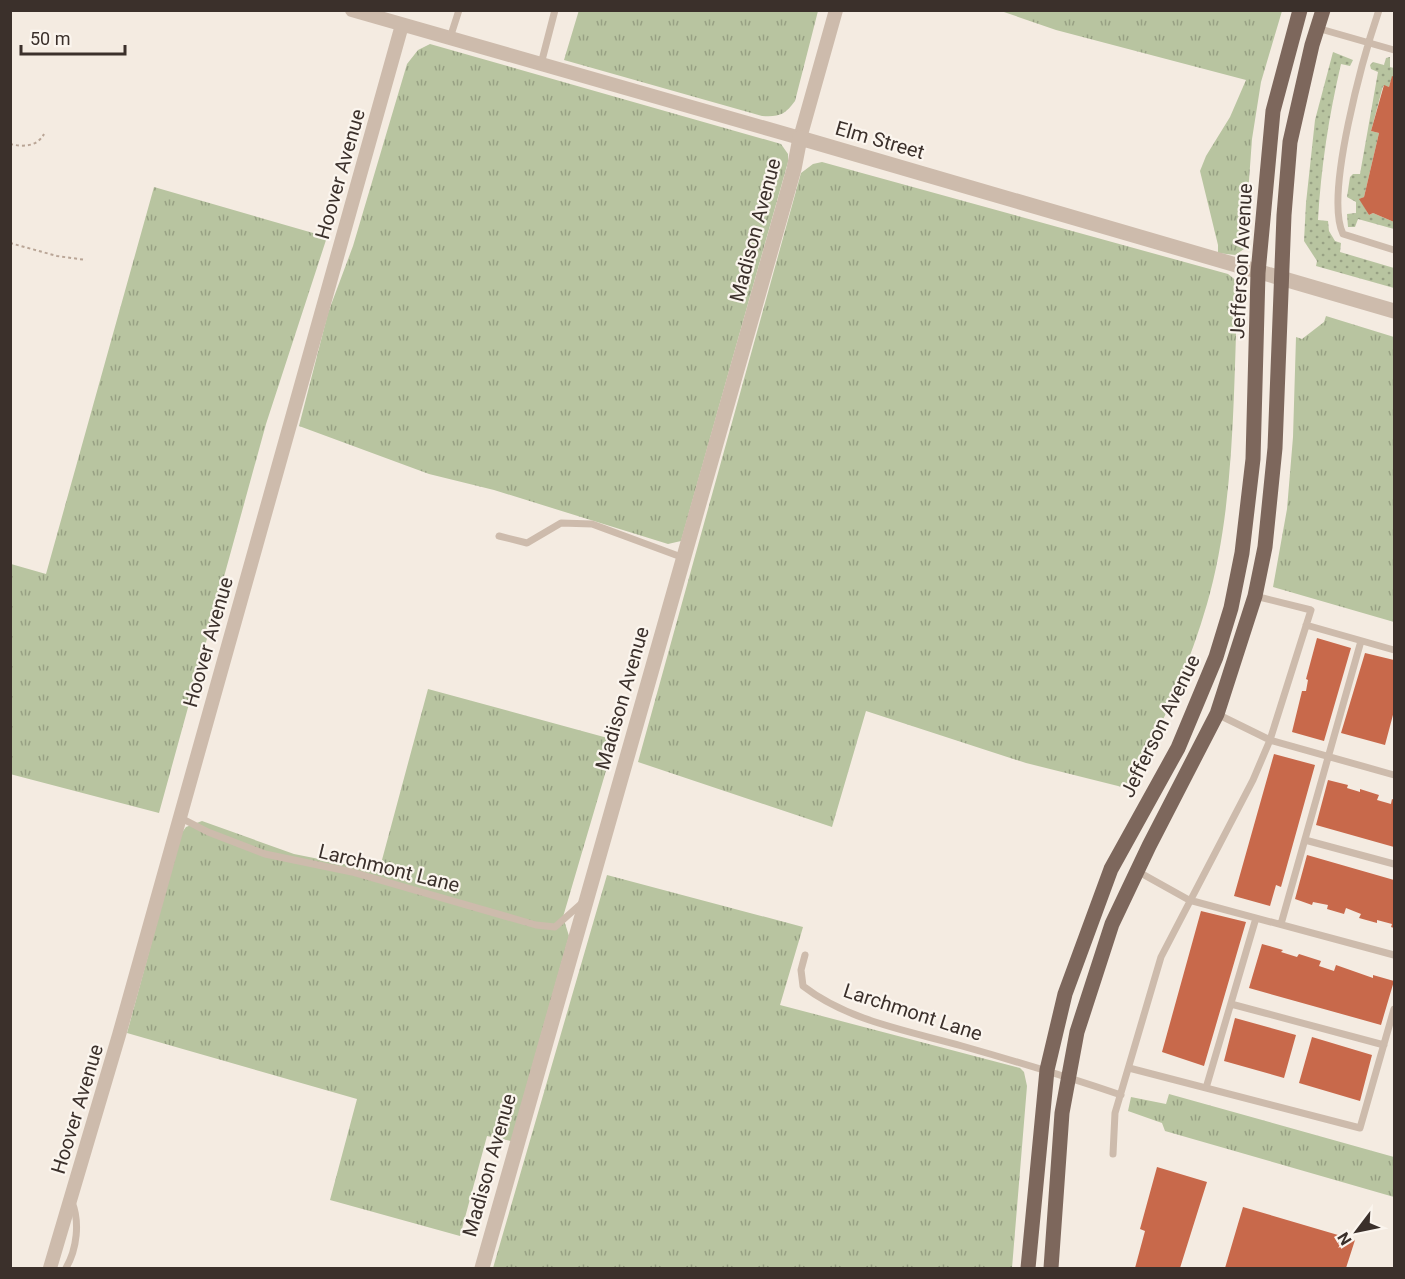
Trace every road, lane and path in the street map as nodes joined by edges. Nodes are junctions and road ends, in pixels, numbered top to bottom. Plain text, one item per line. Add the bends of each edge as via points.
1 (352, 10) edge
2 (459, 10) edge
3 (555, 10) edge
4 (836, 10) edge
5 (1300, 10) edge
6 (1323, 10) edge
7 (1379, 10) edge
8 (372, 13) edge
9 (402, 25) junction
10 (1317, 28) junction
11 (450, 38) junction
12 (1369, 43) junction
13 (1395, 50) edge
14 (541, 64) junction
15 (44, 134) dead end
16 (801, 138) junction
17 (10, 144) edge
18 (10, 243) edge
19 (1395, 249) edge
20 (86, 260) dead end
21 (1258, 273) junction
22 (1283, 280) junction
23 (1395, 311) edge
24 (499, 536) dead end
25 (684, 558) junction
26 (1255, 596) junction
27 (1231, 608) junction
28 (1306, 625) junction
29 (1361, 641) junction
30 (1395, 650) edge
31 (1217, 714) junction
32 (1270, 740) junction
33 (1328, 756) junction
34 (1394, 772) edge
35 (179, 817) junction
36 (1305, 840) junction
37 (1395, 864) edge
38 (1137, 871) junction
39 (587, 898) junction
40 (1189, 900) junction
41 (1256, 918) junction
42 (1281, 924) junction
43 (805, 955) dead end
44 (1395, 955) edge
45 (1231, 1004) junction
46 (1395, 1009) edge
47 (1384, 1045) junction
48 (1128, 1068) junction
49 (1047, 1070) junction
50 (1068, 1077) junction
51 (1206, 1088) junction
52 (1121, 1095) junction
53 (1113, 1154) dead end
54 (71, 1199) junction
55 (50, 1269) edge
56 (66, 1269) edge
57 (482, 1269) edge
58 (1028, 1269) edge
59 (1051, 1269) edge

1 - 8 street, Elm Street
2 - 11 lane
3 - 14 lane
4 - 16 street
5 - 21 main road, Jefferson Avenue via 1273,111
6 - 10 main road, Jefferson Avenue
7 - 12 lane
8 - 9 street, Elm Street
9 - 11 street, Elm Street
9 - 35 street, Hoover Avenue
10 - 12 lane
10 - 22 main road, Jefferson Avenue via 1290,142
11 - 14 street, Elm Street
12 - 13 lane
12 - 19 lane via 1344,146 1337,222 1342,234
14 - 16 street, Elm Street
15 - 17 path via 32,145
16 - 21 street, Elm Street
16 - 25 street, Madison Avenue
18 - 20 path
21 - 22 street, Elm Street
21 - 27 main road, Jefferson Avenue via 1253,459
22 - 23 street, Elm Street
22 - 26 main road, Jefferson Avenue via 1275,448 1265,547
24 - 25 lane via 526,543 561,523 592,524
25 - 39 street, Madison Avenue
26 - 28 lane via 1311,610
26 - 31 main road, Jefferson Avenue
27 - 31 main road via 1229,644 1211,708
27 - 49 main road, Jefferson Avenue via 1216,657 1178,748 1111,869 1099,899 1065,994
28 - 29 lane
28 - 32 lane
29 - 30 lane
29 - 33 lane
31 - 32 lane
31 - 38 main road, Jefferson Avenue
32 - 33 lane
32 - 40 lane
33 - 34 lane
33 - 36 lane
35 - 39 lane, Larchmont Lane via 265,854 352,872 536,925 555,927
35 - 54 street, Hoover Avenue
36 - 37 lane
36 - 42 lane
38 - 40 lane
38 - 50 main road, Jefferson Avenue via 1112,924 1077,1032
39 - 57 street, Madison Avenue
40 - 41 lane
40 - 48 lane via 1161,957
41 - 42 lane
41 - 45 lane
42 - 44 lane
43 - 49 lane, Larchmont Lane via 801,970 803,986 822,1000 874,1021
45 - 47 lane
45 - 51 lane
46 - 47 lane
47 - 51 lane via 1360,1128
48 - 51 lane
48 - 52 lane
49 - 50 lane
49 - 58 main road, Jefferson Avenue
50 - 52 lane
50 - 59 main road, Jefferson Avenue
52 - 53 lane via 1115,1113
54 - 55 street, Hoover Avenue
54 - 56 lane via 78,1220

